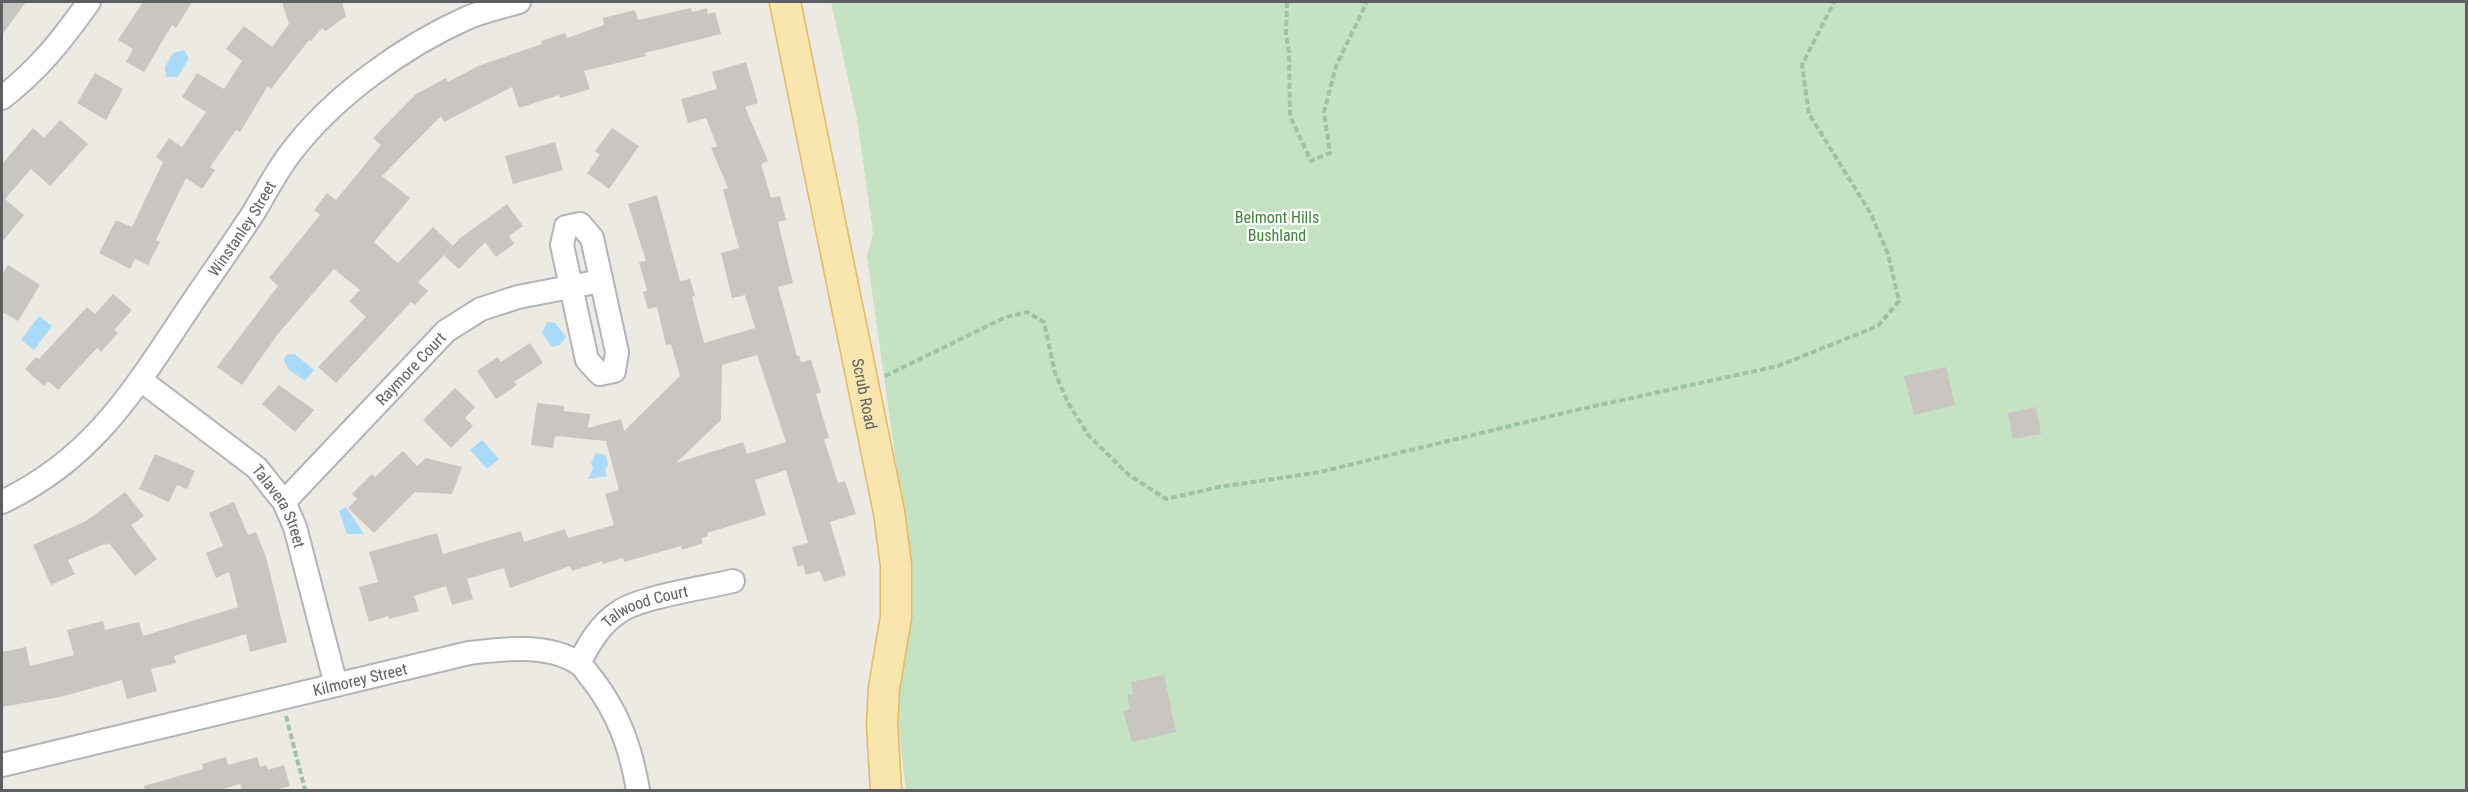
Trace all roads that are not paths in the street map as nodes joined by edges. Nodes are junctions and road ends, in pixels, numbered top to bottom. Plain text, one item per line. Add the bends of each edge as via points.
1 (88, 2) edge
2 (519, 2) edge
3 (785, 2) edge
4 (2, 98) edge
5 (601, 281) junction
6 (571, 287) junction
7 (142, 381) junction
8 (2, 502) edge
9 (284, 502) junction
10 (733, 581) dead end
11 (579, 663) junction
12 (336, 685) junction
13 (2, 765) edge
14 (638, 790) edge
15 (886, 790) edge

1 - 4 street via 58,46
2 - 7 street, Winstanley Street via 469,17 402,51 340,100 292,151
3 - 15 main road, Scrub Road via 889,512 896,566 896,617 882,725
5 - 6 street, Raymore Court
5 - 6 street via 592,238 580,224 566,227 562,245
5 - 6 street via 617,352 614,370 600,374 587,360
6 - 9 street, Raymore Court via 481,309 446,331
7 - 8 street, Winstanley Street via 105,426 62,464 30,489
7 - 9 street, Talavera Street via 257,468
9 - 12 street, Talavera Street via 295,527
10 - 11 street, Talwood Court via 620,611 593,637
11 - 12 street, Kilmorey Street via 549,652 511,649 469,653
11 - 14 street via 620,722 633,758
12 - 13 street, Kilmorey Street

